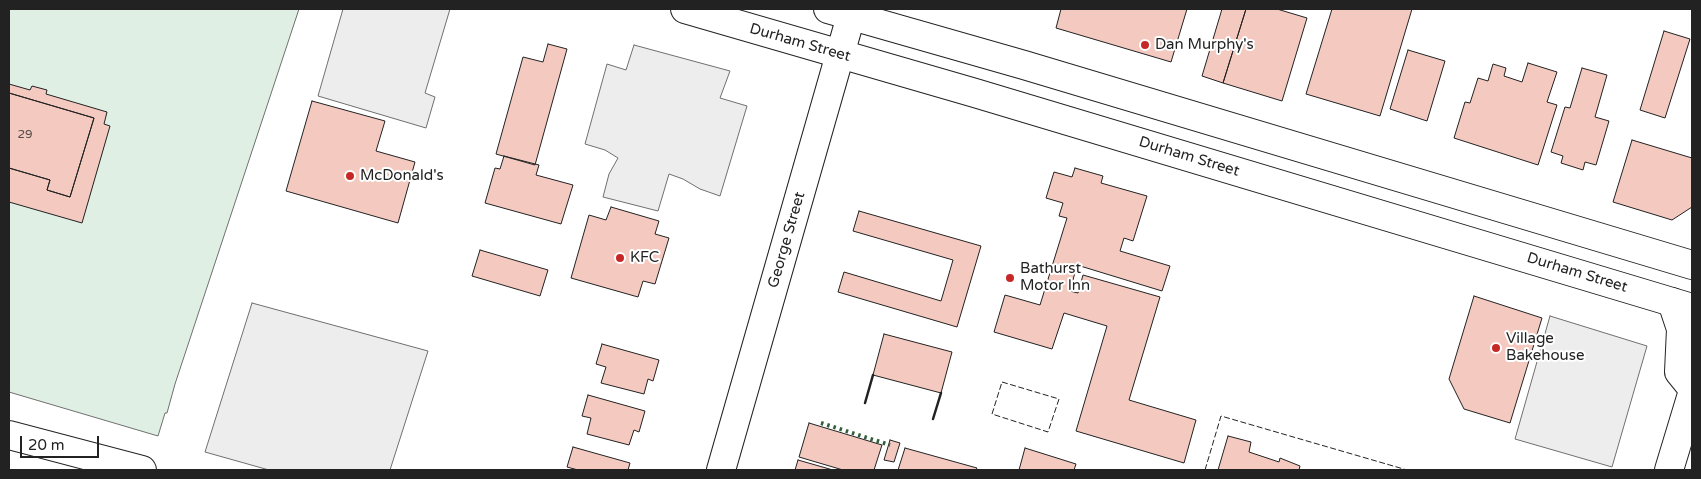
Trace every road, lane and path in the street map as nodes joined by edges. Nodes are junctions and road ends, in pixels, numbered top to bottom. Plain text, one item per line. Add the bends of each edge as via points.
1 (685, 9) edge
2 (844, 11) edge
3 (840, 55) junction
4 (1692, 265) edge
5 (1682, 305) edge
6 (1692, 388) edge
7 (1692, 394) edge
8 (9, 435) edge
9 (142, 470) edge
10 (721, 470) edge
11 (1669, 470) edge

1 - 3 main road, Durham Street
2 - 3 main road, George Street
2 - 4 main road
3 - 5 main road, Durham Street
3 - 10 main road, George Street
5 - 6 main road via 1680,372
7 - 11 main road
8 - 9 main road

